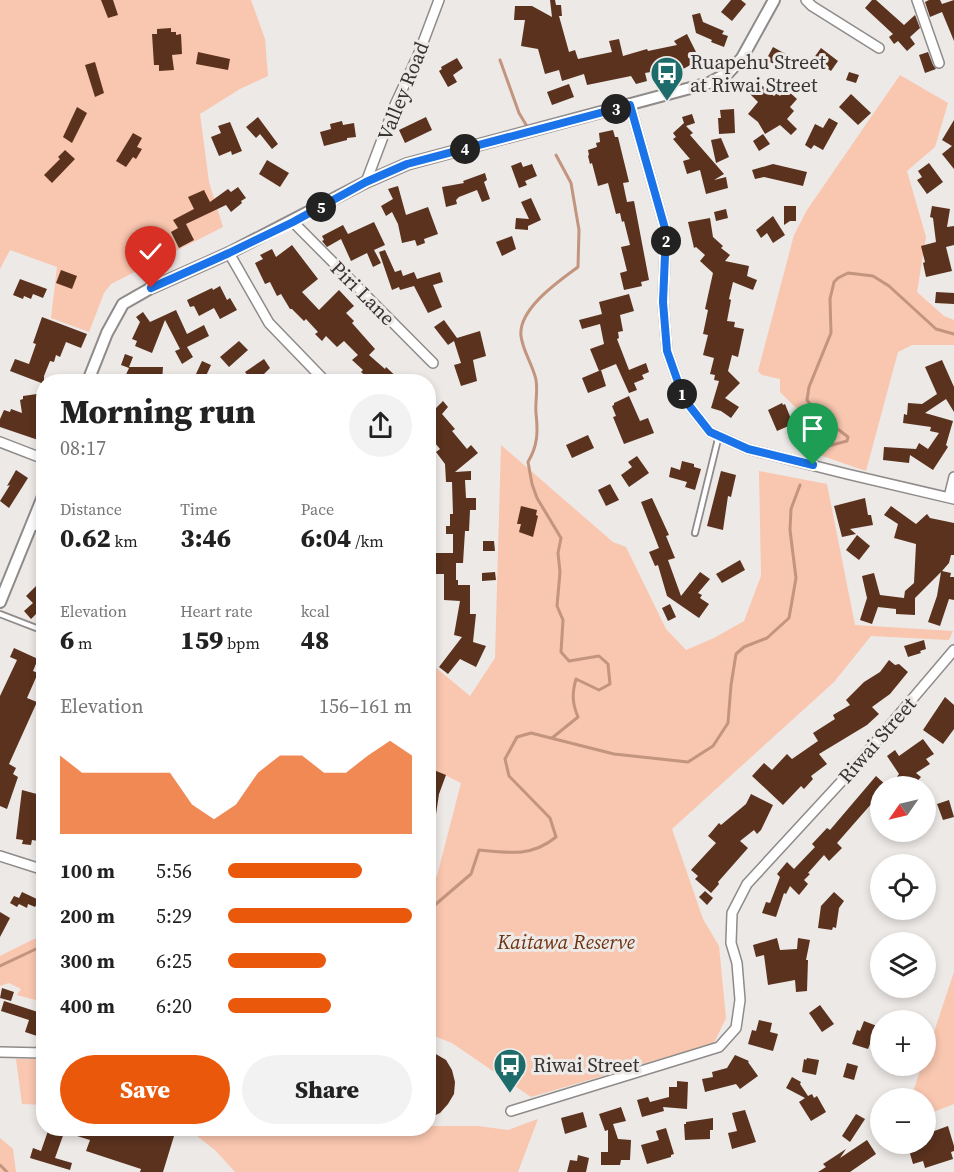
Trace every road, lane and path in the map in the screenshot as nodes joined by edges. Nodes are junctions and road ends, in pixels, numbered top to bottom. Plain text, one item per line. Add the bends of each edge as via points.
1 (439, 0) edge
2 (774, 0) edge
3 (806, 0) edge
4 (917, 0) edge
5 (879, 48) dead end
6 (939, 63) dead end
7 (630, 105) junction
8 (366, 182) junction
9 (293, 222) junction
10 (229, 253) junction
11 (433, 363) dead end
12 (91, 374) edge
13 (318, 374) edge
14 (719, 435) junction
15 (0, 442) edge
16 (36, 456) edge
17 (954, 477) edge
18 (952, 498) edge
19 (36, 514) edge
20 (32, 524) junction
21 (36, 525) edge
22 (695, 533) dead end
23 (0, 602) edge
24 (0, 614) edge
25 (36, 628) edge
26 (954, 650) edge
27 (0, 856) edge
28 (36, 867) edge
29 (0, 1052) edge
30 (36, 1053) edge
31 (511, 1112) dead end

1 - 8 street, Valley Road
2 - 7 street via 742,58 728,73 709,83
3 - 5 street
4 - 6 street
7 - 8 street via 407,164
7 - 14 street via 666,232 663,302 667,351 684,399 710,432
8 - 9 street
9 - 10 street
9 - 11 street, Piri Lane
10 - 12 street via 123,304
10 - 13 street via 269,323
14 - 18 street via 748,449
14 - 22 lane
15 - 16 street
17 - 18 street
19 - 20 street
20 - 21 street
20 - 23 street
24 - 25 lane
26 - 31 street, Riwai Street via 852,770 747,884 732,913 731,943 740,1000 736,1028 719,1047
27 - 28 street
29 - 30 street

